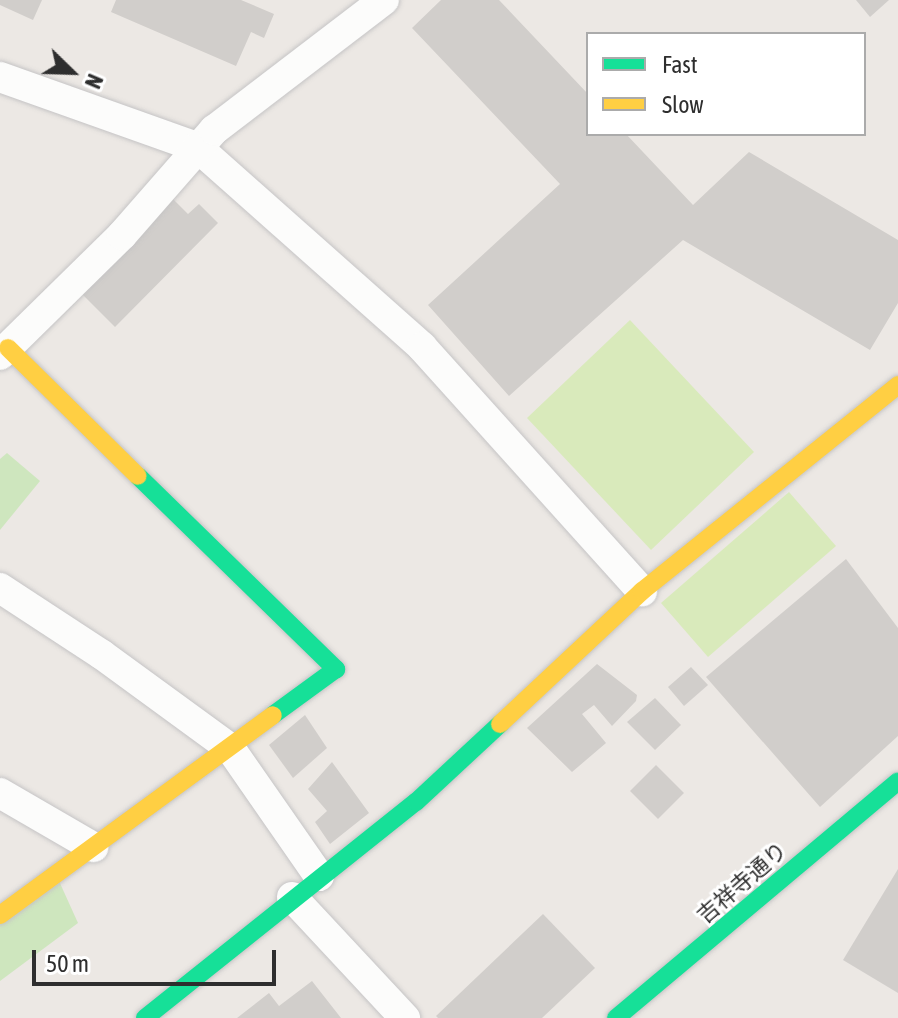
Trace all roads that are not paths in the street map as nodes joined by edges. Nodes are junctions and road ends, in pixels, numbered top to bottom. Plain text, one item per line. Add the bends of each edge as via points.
1 (384, 0) edge
2 (0, 77) edge
3 (197, 147) junction
4 (4, 352) edge
5 (898, 385) edge
6 (0, 588) edge
7 (642, 591) junction
8 (230, 748) junction
9 (898, 781) edge
10 (0, 793) edge
11 (93, 847) junction
12 (319, 876) junction
13 (292, 897) junction
14 (0, 915) edge
15 (145, 1018) edge
16 (405, 1018) edge
17 (616, 1018) edge

1 - 3 street via 242,106
2 - 3 street
3 - 4 street via 122,235
3 - 7 street via 422,347
4 - 8 street via 336,669
5 - 7 street
6 - 8 street
7 - 12 street via 416,802
8 - 11 street
8 - 12 street
9 - 17 street, 吉祥寺通り
10 - 11 street
11 - 14 street
12 - 13 street
13 - 15 street
13 - 16 street

